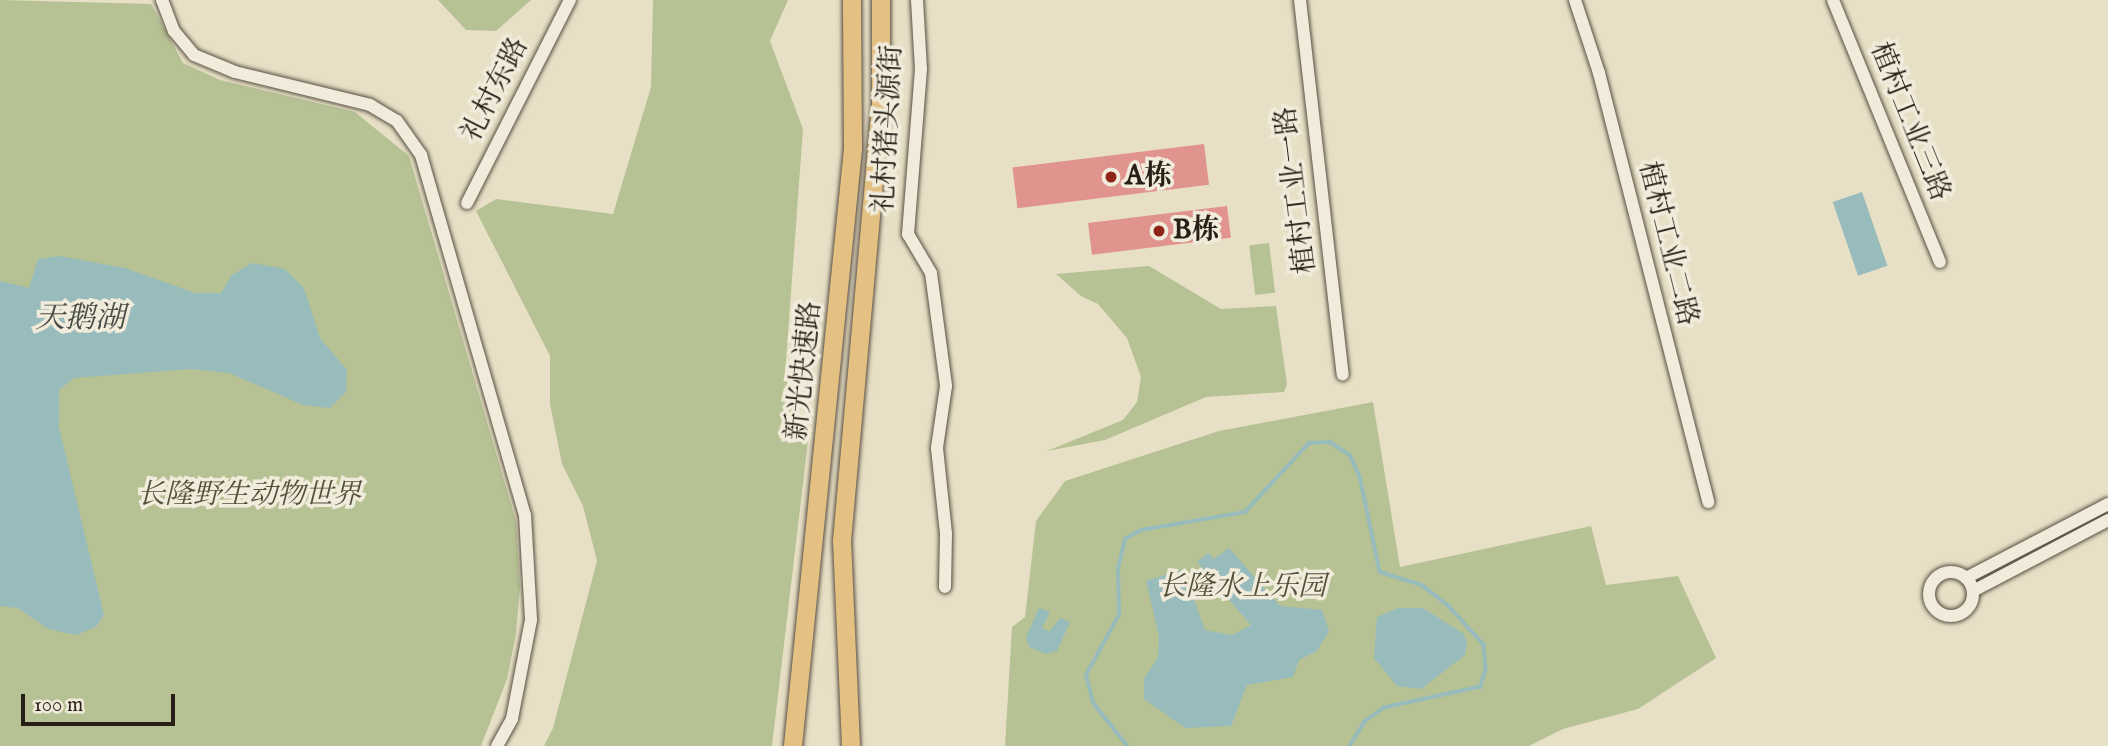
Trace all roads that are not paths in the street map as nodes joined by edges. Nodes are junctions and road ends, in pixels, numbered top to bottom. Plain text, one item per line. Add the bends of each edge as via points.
1 (162, 0) edge
2 (570, 0) edge
3 (845, 0) edge
4 (852, 0) edge
5 (881, 0) edge
6 (917, 0) edge
7 (1300, 0) edge
8 (1575, 0) edge
9 (1833, 0) edge
10 (853, 71) junction
11 (467, 203) dead end
12 (1940, 262) dead end
13 (1343, 375) dead end
14 (1708, 502) dead end
15 (2108, 504) edge
16 (2108, 520) edge
17 (1966, 578) junction
18 (944, 587) dead end
19 (1973, 591) junction
20 (497, 746) edge
21 (793, 746) edge
22 (851, 746) edge

1 - 20 street via 174,31 194,55 235,72 370,105 397,121 421,155 526,526 531,620 512,719
2 - 11 street, 礼村东路
3 - 10 highway
4 - 10 highway, 新光快速路
5 - 22 highway, 新光快速路 via 881,103 842,541
6 - 18 street, 礼村猪头源街 via 921,69 908,234 931,273 946,386 937,449 946,534
7 - 13 street, 植村工业一路
8 - 14 street, 植村工业二路 via 1599,73
9 - 12 street, 植村工业三路
10 - 21 highway, 新光快速路 via 853,149
15 - 17 street
16 - 19 street
17 - 19 street
17 - 19 street via 1954,572 1934,580 1929,592 1933,606 1945,615 1959,614 1970,605

